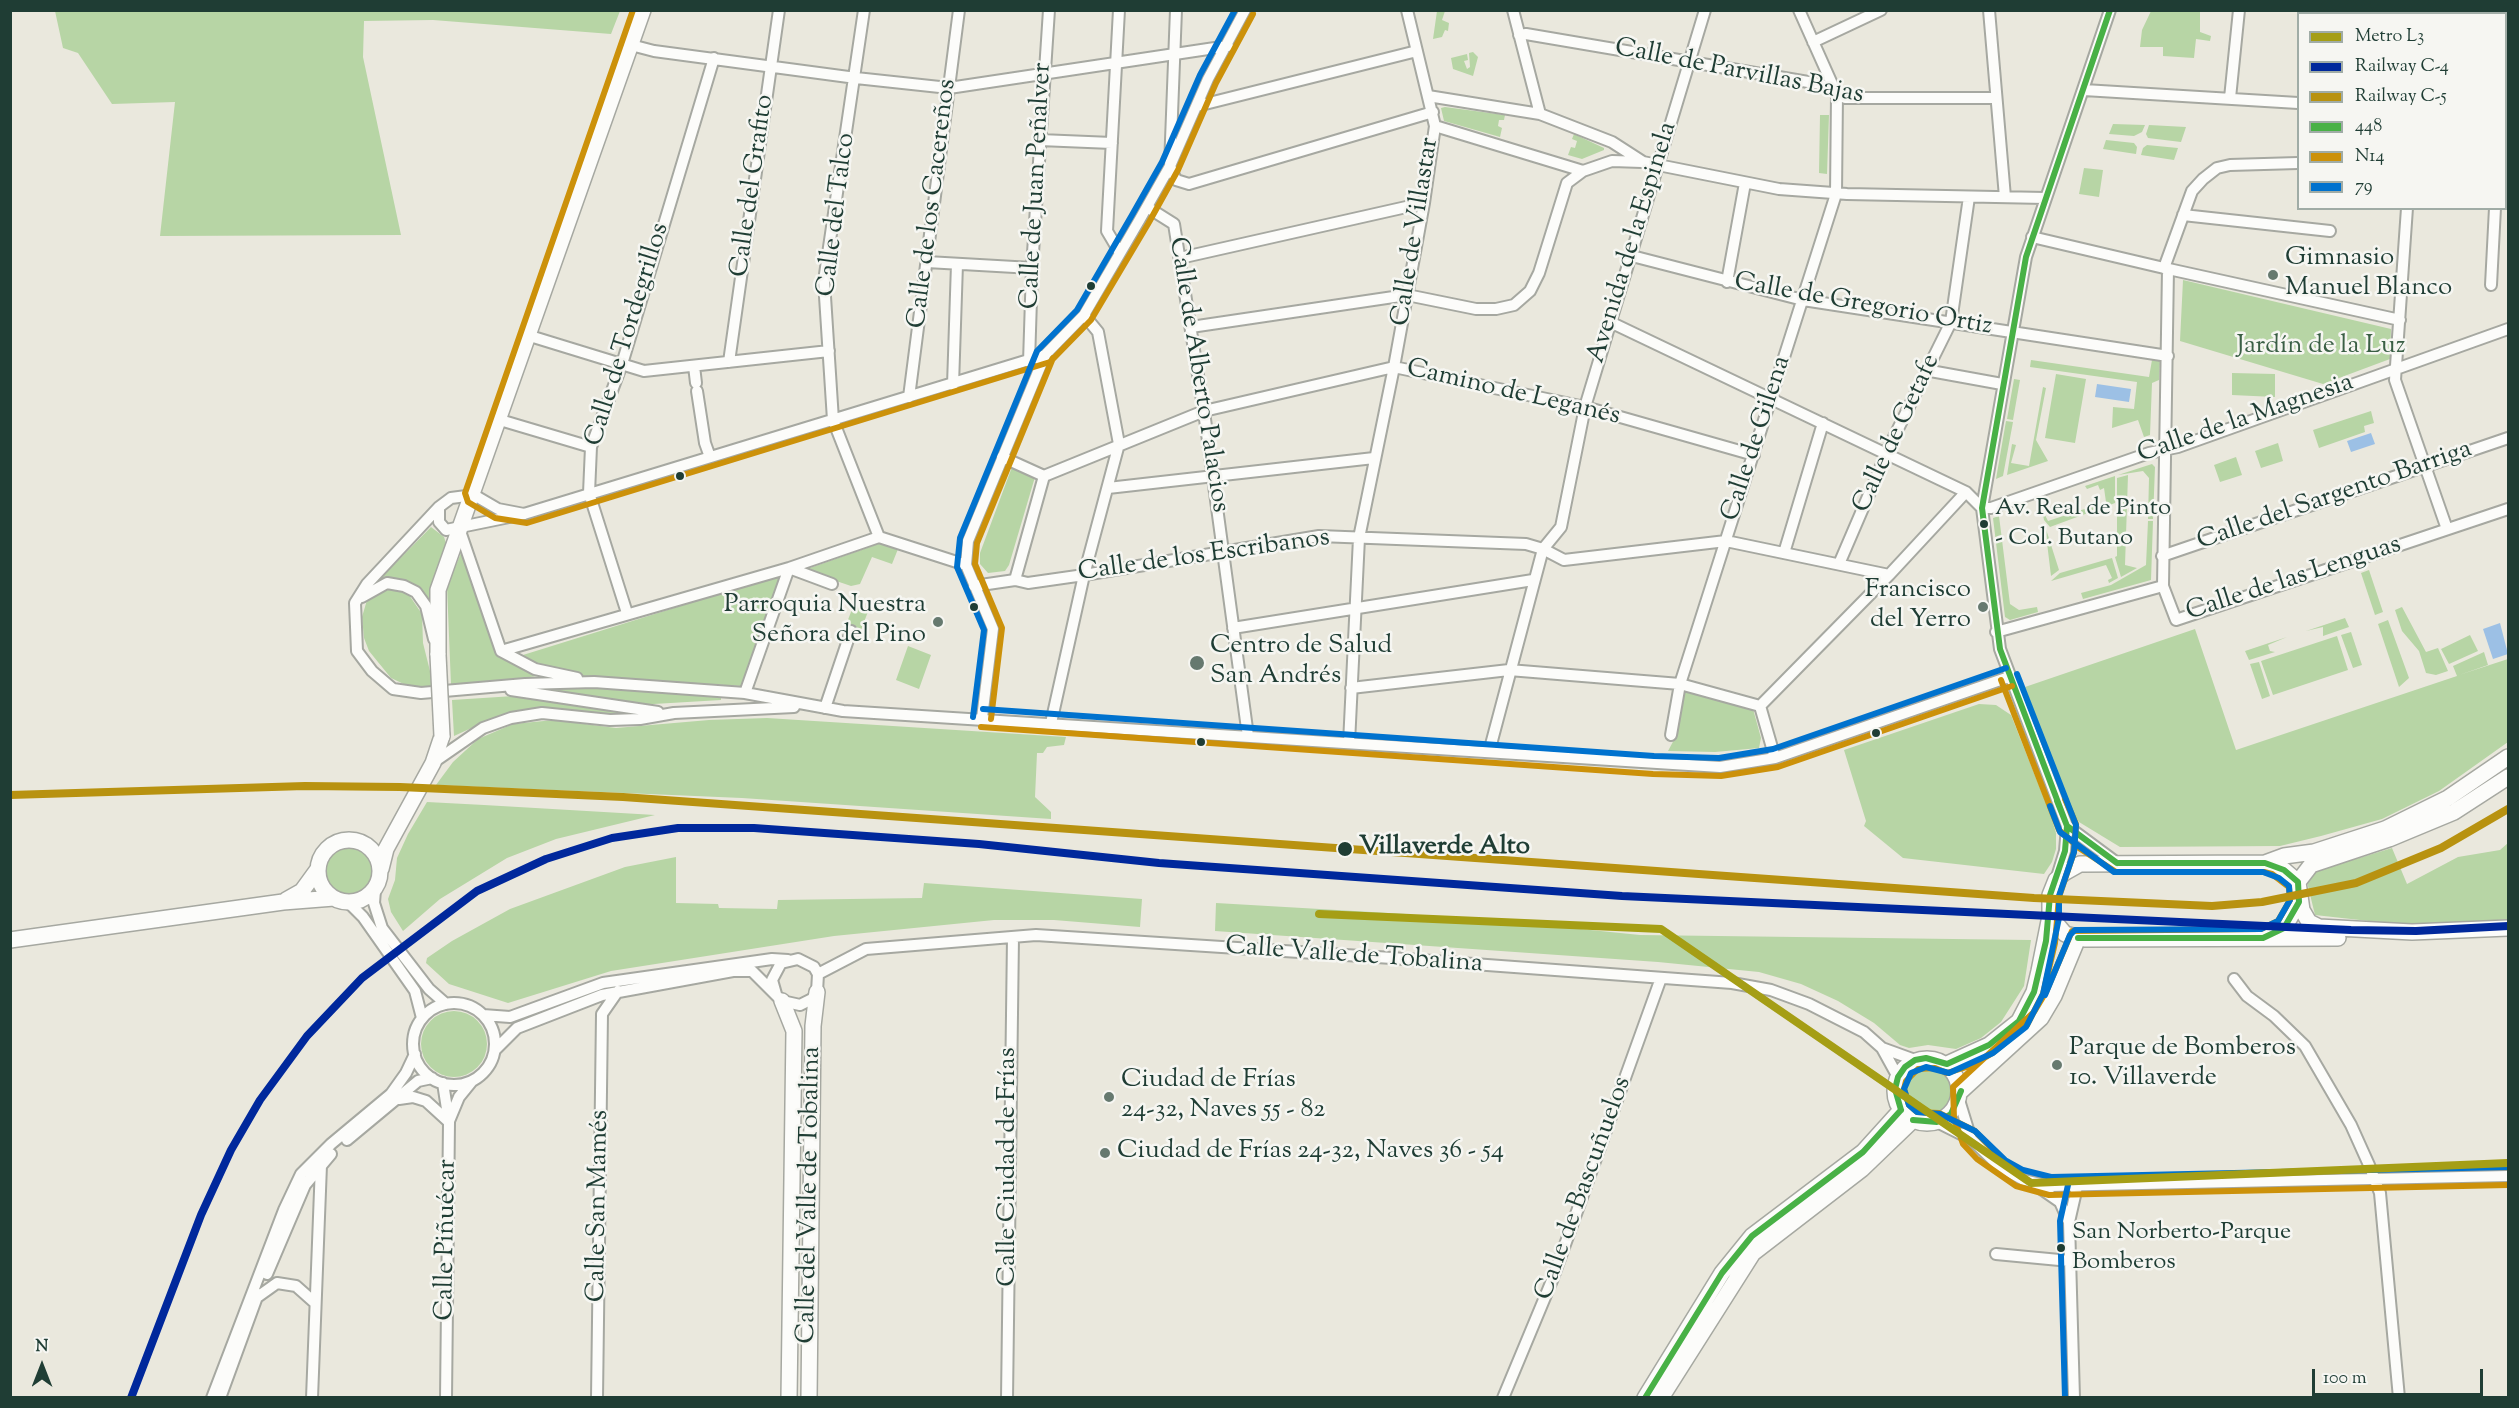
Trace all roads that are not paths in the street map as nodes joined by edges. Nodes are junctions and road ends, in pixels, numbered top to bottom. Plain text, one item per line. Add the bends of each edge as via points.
1 (643, 10) edge
2 (779, 10) edge
3 (864, 10) edge
4 (959, 10) edge
5 (1049, 10) edge
6 (1119, 10) edge
7 (1176, 10) edge
8 (1245, 10) edge
9 (1407, 10) edge
10 (1513, 10) edge
11 (1705, 10) edge
12 (1799, 10) edge
13 (1881, 10) edge
14 (1989, 10) edge
15 (2110, 10) edge
16 (2239, 10) edge
17 (1520, 35) junction
18 (1813, 42) junction
19 (631, 45) junction
20 (1228, 46) junction
21 (1417, 51) junction
22 (1174, 53) junction
23 (714, 58) junction
24 (1115, 62) junction
25 (1689, 63) junction
26 (771, 66) junction
27 (1045, 73) junction
28 (856, 78) junction
29 (949, 88) junction
30 (2084, 90) junction
31 (1837, 95) junction
32 (1428, 96) junction
33 (1995, 98) junction
34 (2230, 98) junction
35 (2297, 102) edge
36 (1197, 106) junction
37 (1433, 112) junction
38 (1540, 114) junction
39 (1435, 126) junction
40 (1040, 140) junction
41 (1112, 143) junction
42 (1643, 162) junction
43 (2297, 163) edge
44 (1658, 165) junction
45 (1170, 166) junction
46 (1583, 171) junction
47 (1745, 183) junction
48 (1836, 194) junction
49 (1969, 197) junction
50 (2005, 197) junction
51 (2044, 198) junction
52 (1424, 203) junction
53 (1147, 207) junction
54 (2407, 210) edge
55 (2494, 210) edge
56 (2183, 215) junction
57 (2330, 231) dead end
58 (2032, 237) junction
59 (1120, 253) junction
60 (1632, 256) junction
61 (1180, 258) junction
62 (927, 262) junction
63 (957, 264) junction
64 (1032, 268) junction
65 (2166, 268) junction
66 (1727, 282) junction
67 (2491, 285) dead end
68 (1407, 295) junction
69 (1803, 300) junction
70 (1084, 315) junction
71 (2400, 320) junction
72 (1610, 322) junction
73 (1951, 322) junction
74 (1191, 327) junction
75 (2508, 330) edge
76 (2012, 333) junction
77 (530, 336) junction
78 (829, 351) junction
79 (1046, 355) junction
80 (2168, 356) junction
81 (729, 362) junction
82 (1029, 362) junction
83 (621, 364) junction
84 (694, 366) junction
85 (1394, 367) junction
86 (2395, 369) junction
87 (1925, 370) junction
88 (2002, 384) junction
89 (953, 385) junction
90 (909, 398) junction
91 (1771, 400) junction
92 (1585, 407) junction
93 (1204, 411) junction
94 (500, 420) junction
95 (834, 420) junction
96 (1823, 423) junction
97 (2508, 438) edge
98 (1119, 444) junction
99 (591, 447) junction
100 (2165, 450) junction
101 (1887, 453) junction
102 (1754, 455) junction
103 (710, 457) junction
104 (1002, 457) junction
105 (1374, 458) junction
106 (2425, 466) junction
107 (1212, 475) junction
108 (1044, 477) junction
109 (1108, 488) junction
110 (1966, 492) junction
111 (589, 493) junction
112 (474, 495) junction
113 (439, 507) junction
114 (1982, 508) junction
115 (2508, 509) edge
116 (524, 514) junction
117 (461, 529) junction
118 (2447, 529) junction
119 (879, 537) junction
120 (1359, 538) junction
121 (1726, 541) junction
122 (1543, 549) junction
123 (1784, 553) junction
124 (1224, 554) junction
125 (2162, 556) junction
126 (1839, 564) junction
127 (966, 565) junction
128 (789, 568) junction
129 (1084, 575) junction
130 (1889, 575) junction
131 (1015, 580) junction
132 (1533, 580) junction
133 (832, 584) dead end
134 (974, 586) junction
135 (2163, 586) junction
136 (355, 603) junction
137 (1355, 608) junction
138 (627, 614) junction
139 (1233, 628) junction
140 (851, 631) dead end
141 (1996, 632) junction
142 (501, 651) junction
143 (438, 655) junction
144 (1509, 670) junction
145 (2009, 677) junction
146 (594, 682) junction
147 (1680, 684) junction
148 (491, 688) junction
149 (1351, 688) junction
150 (745, 693) junction
151 (1760, 706) junction
152 (825, 708) junction
153 (674, 713) junction
154 (982, 718) junction
155 (1051, 723) junction
156 (1671, 735) dead end
157 (1248, 736) junction
158 (1349, 743) junction
159 (1489, 752) junction
160 (2508, 757) edge
161 (1775, 758) junction
162 (433, 763) junction
163 (2508, 777) edge
164 (400, 821) junction
165 (2067, 826) junction
166 (2387, 834) junction
167 (366, 844) junction
168 (2117, 863) junction
169 (2265, 863) junction
170 (318, 869) junction
171 (381, 869) junction
172 (2056, 880) junction
173 (2298, 882) junction
174 (375, 890) junction
175 (341, 900) junction
176 (283, 902) junction
177 (2299, 902) junction
178 (2050, 916) junction
179 (2508, 928) edge
180 (377, 930) junction
181 (2508, 935) edge
182 (1012, 937) junction
183 (2078, 938) junction
184 (2263, 938) junction
185 (10, 940) edge
186 (789, 960) junction
187 (818, 974) junction
188 (1661, 978) junction
189 (2234, 979) dead end
190 (618, 991) junction
191 (817, 992) junction
192 (779, 997) junction
193 (585, 1001) junction
194 (446, 1004) junction
195 (602, 1014) junction
196 (483, 1015) junction
197 (422, 1018) junction
198 (1882, 1048) junction
199 (495, 1050) junction
200 (415, 1054) junction
201 (1915, 1060) junction
202 (1947, 1064) junction
203 (1898, 1077) junction
204 (432, 1078) junction
205 (472, 1081) junction
206 (443, 1083) junction
207 (1960, 1096) junction
208 (399, 1099) junction
209 (1907, 1115) junction
210 (449, 1122) junction
211 (1938, 1122) junction
212 (1971, 1139) junction
213 (321, 1164) junction
214 (2508, 1176) edge
215 (2374, 1179) junction
216 (2032, 1183) junction
217 (2077, 1186) junction
218 (2069, 1222) junction
219 (1996, 1254) dead end
220 (2070, 1261) junction
221 (256, 1298) junction
222 (314, 1302) junction
223 (212, 1398) edge
224 (220, 1398) edge
225 (312, 1398) edge
226 (446, 1398) edge
227 (597, 1398) edge
228 (789, 1398) edge
229 (809, 1398) edge
230 (1007, 1398) edge
231 (1503, 1398) edge
232 (1645, 1398) edge
233 (1661, 1398) edge
234 (2074, 1398) edge
235 (2399, 1398) edge

1 - 19 main road
2 - 26 street, Calle del Grafito
3 - 28 street, Calle del Talco
4 - 29 street, Calle de los Cacereños
5 - 27 street, Calle de Juan Peñalver
6 - 24 street
7 - 22 street
8 - 20 street
9 - 21 street, Calle de Villastar
10 - 17 street
11 - 25 street, Avenida de la Espinela
12 - 18 street
13 - 18 street
14 - 33 street
15 - 30 street
16 - 34 street
17 - 25 street, Calle de Parvillas Bajas
17 - 38 street
18 - 31 street
19 - 23 street
19 - 77 main road
20 - 22 street
20 - 36 street
21 - 32 street, Calle de Villastar
21 - 36 street
22 - 24 street
22 - 45 street
23 - 26 street
23 - 83 street, Calle de Tordegrillos
24 - 27 street
24 - 41 street
25 - 31 street, Calle de Parvillas Bajas via 1820,84
25 - 44 street, Avenida de la Espinela
26 - 28 street
26 - 81 street, Calle del Grafito
27 - 29 street
27 - 40 street, Calle de Juan Peñalver
28 - 29 street
28 - 78 street, Calle del Talco via 825,281
29 - 62 street, Calle de los Cacereños
30 - 34 street
30 - 51 street
31 - 33 street, Calle de Parvillas Bajas
31 - 48 street, Calle de Gilena
32 - 37 street, Calle de Villastar
32 - 38 street
33 - 50 street
34 - 35 street
36 - 45 street
37 - 39 street, Calle de Villastar
37 - 45 street via 1189,184 1176,180
38 - 42 street via 1612,142
39 - 46 street
39 - 52 street, Calle de Villastar
40 - 41 street
40 - 64 street, Calle de Juan Peñalver
41 - 59 street via 1107,231
42 - 44 street
42 - 46 street via 1612,161
43 - 56 street via 2244,162 2217,168 2192,192
44 - 47 street
44 - 60 street, Avenida de la Espinela
45 - 53 street
46 - 68 street via 1567,183 1539,273 1530,291 1514,305 1476,309
47 - 48 street
47 - 66 street
48 - 49 street
48 - 69 street, Calle de Gilena
49 - 50 street
49 - 73 street, Calle de Getafe
50 - 51 street
51 - 58 street
52 - 61 street
52 - 68 street, Calle de Villastar
53 - 59 street
53 - 61 street, Calle de Alberto Palacios via 1174,224
54 - 71 street
55 - 67 street
56 - 57 street
56 - 65 street
58 - 65 street
58 - 76 street
59 - 70 street
60 - 66 street, Calle de Gregorio Ortiz
60 - 72 street, Avenida de la Espinela
61 - 74 street, Calle de Alberto Palacios
62 - 63 street
62 - 90 street, Calle de los Cacereños
63 - 64 street
63 - 89 street
64 - 82 street, Calle de Juan Peñalver
65 - 71 street
65 - 80 street
66 - 69 street, Calle de Gregorio Ortiz
68 - 74 street
68 - 85 street, Calle de Villastar
69 - 73 street, Calle de Gregorio Ortiz
69 - 91 street, Calle de Gilena
70 - 79 street
70 - 98 street via 1098,332
71 - 86 street
72 - 91 street
72 - 92 street, Avenida de la Espinela
73 - 76 street, Calle de Gregorio Ortiz
73 - 87 street, Calle de Getafe
74 - 93 street, Calle de Alberto Palacios
75 - 86 street, Calle de la Magnesia
76 - 80 street, Calle de Gregorio Ortiz
76 - 88 street
77 - 83 street
77 - 94 main road
78 - 81 street
78 - 95 street, Calle del Talco
79 - 82 street
79 - 104 street
80 - 100 street
81 - 84 street
82 - 89 street
83 - 84 street via 644,370
83 - 99 street, Calle de Tordegrillos
84 - 103 street
85 - 92 street, Camino de Leganés
85 - 93 street, Camino de Leganés
85 - 105 street, Calle de Villastar
86 - 100 street, Calle de la Magnesia
86 - 106 street via 2395,380
87 - 88 street
87 - 101 street, Calle de Getafe
88 - 114 street
89 - 90 street
90 - 95 street
91 - 96 street
91 - 102 street, Calle de Gilena
92 - 102 street, Camino de Leganés
92 - 122 street, Avenida de la Espinela via 1560,527
93 - 98 street, Camino de Leganés
93 - 107 street, Calle de Alberto Palacios
94 - 99 street
94 - 112 main road
95 - 103 street
95 - 119 street, Calle del Talco
96 - 101 street
96 - 123 street
97 - 106 street, Calle del Sargento Barriga
98 - 108 street, Camino de Leganés
98 - 109 street
99 - 111 street, Calle de Tordegrillos
100 - 114 street, Calle de la Magnesia
100 - 125 street
101 - 110 street
101 - 126 street, Calle de Getafe
102 - 121 street, Calle de Gilena
103 - 111 street
104 - 108 street
104 - 127 street via 968,541
105 - 107 street
105 - 120 street, Calle de Villastar
106 - 118 street
106 - 125 street, Calle del Sargento Barriga
107 - 109 street
107 - 124 street, Calle de Alberto Palacios
108 - 131 street
109 - 129 street
110 - 114 street
110 - 130 street
111 - 116 street
111 - 138 street, Calle de Tordegrillos
112 - 113 street via 451,498
112 - 116 street via 498,509
112 - 117 main road
113 - 117 street via 439,522 446,530
113 - 136 street via 367,584
114 - 141 street
115 - 118 street, Calle de las Lenguas
116 - 117 street
117 - 142 street
117 - 143 main road via 438,590
118 - 135 street, Calle de las Lenguas via 2176,620
119 - 127 street
119 - 128 street
120 - 122 street, Calle de los Escribanos via 1526,544
120 - 124 street, Calle de los Escribanos via 1319,536
120 - 137 street, Calle de Villastar
121 - 122 street, Calle de los Escribanos via 1564,560
121 - 123 street, Calle de los Escribanos
121 - 147 street, Calle de Gilena
122 - 132 street, Avenida de la Espinela
123 - 126 street, Calle de los Escribanos
124 - 129 street, Calle de los Escribanos
124 - 139 street, Calle de Alberto Palacios
125 - 135 street
126 - 130 street, Calle de los Escribanos
127 - 134 street
128 - 133 street
128 - 138 street
128 - 150 street
129 - 131 street, Calle de los Escribanos via 1028,583
129 - 155 street
130 - 151 street
131 - 134 street, Calle de los Escribanos
132 - 137 street
132 - 144 street, Avenida de la Espinela
134 - 154 street via 993,629
135 - 141 street, Calle de las Lenguas
136 - 143 street via 387,583 416,592 426,606
136 - 148 street via 357,651 393,689 421,693
137 - 139 street
137 - 149 street, Calle de Villastar
138 - 142 street
139 - 157 street, Calle de Alberto Palacios
140 - 152 street
141 - 145 street
142 - 146 street via 535,669
143 - 162 main road, bridge via 442,736
144 - 147 street
144 - 149 street
144 - 159 street, Avenida de la Espinela
145 - 161 street
145 - 165 street
146 - 148 street
146 - 150 street
147 - 151 street
147 - 156 street, Calle de Gilena
148 - 153 street
149 - 158 street, Calle de Villastar
150 - 152 street
151 - 161 street
152 - 153 street
152 - 154 street
153 - 162 street via 610,720 542,713 511,718 483,728
154 - 155 street
155 - 157 street
157 - 158 street
158 - 159 street
159 - 161 street via 1720,767
160 - 166 main road
162 - 164 main road
163 - 166 main road via 2454,812
164 - 167 main road
164 - 171 main road
165 - 168 street
165 - 172 street
166 - 169 main road
166 - 173 main road via 2311,865
167 - 170 main road via 345,840 335,843 326,850
167 - 171 main road
168 - 169 main road
168 - 172 main road via 2080,864
169 - 173 main road via 2284,870
170 - 175 main road via 322,886
170 - 176 main road via 302,891
171 - 174 main road
172 - 178 main road via 2050,895
173 - 177 main road
174 - 175 main road via 363,899
174 - 180 street
175 - 176 main road
175 - 180 street
176 - 185 main road
177 - 179 main road via 2309,922 2327,929 2412,932
177 - 184 main road via 2284,928
178 - 183 main road via 2065,934
178 - 202 main road via 2034,992 2019,1021 1989,1045
180 - 194 street
180 - 197 street via 415,991
181 - 184 main road via 2419,940
182 - 187 street, Calle Valle de Tobalina via 866,949
182 - 188 street, Calle Valle de Tobalina via 1063,936
182 - 230 street, Calle Ciudad de Frías
183 - 184 main road
183 - 207 main road via 2042,1018
186 - 187 street via 798,958 809,963
186 - 192 street via 774,972 772,980
186 - 196 street via 772,959 603,983 510,1017
187 - 191 street
188 - 198 street, Calle Valle de Tobalina via 1771,990 1864,1032
188 - 231 street, Calle de Bascuñuelos via 1553,1278
189 - 215 street via 2247,996 2305,1046 2351,1125
190 - 192 street via 752,971
190 - 193 street
190 - 195 street
191 - 192 street via 800,1005
191 - 229 main road, Calle del Valle de Tobalina via 813,1026
192 - 228 main road, Calle del Valle de Tobalina via 794,1031
193 - 195 street
193 - 199 street via 517,1028
194 - 196 street via 466,1005
194 - 197 street
195 - 227 street, Calle San Mamés
196 - 199 street via 493,1031
197 - 200 street via 414,1035
198 - 201 street, Calle Valle de Tobalina
198 - 203 street, Calle Valle de Tobalina
199 - 205 street via 487,1068
200 - 204 street via 421,1068
200 - 223 street via 390,1094 301,1174
201 - 202 main road via 1937,1059
201 - 203 main road
202 - 207 main road via 1957,1076
203 - 209 main road via 1895,1089
204 - 206 street
204 - 208 street via 418,1081
205 - 206 street
205 - 210 street via 459,1097
206 - 210 street, Calle Piñuécar
207 - 211 main road via 1951,1114
207 - 212 street
208 - 210 street via 413,1097 426,1101
208 - 213 street
209 - 211 main road via 1926,1124
209 - 232 main road via 1752,1236 1722,1273
209 - 233 main road via 1862,1169 1753,1253
210 - 226 street, Calle Piñuécar
211 - 212 street
212 - 216 street via 2000,1167
213 - 221 street via 305,1185
213 - 222 street
214 - 215 street
215 - 217 street
215 - 235 street via 2380,1198
216 - 217 street
216 - 218 street via 2060,1202
217 - 218 street
218 - 220 street
219 - 220 street
220 - 234 street
221 - 222 street via 277,1283 296,1286
221 - 224 street
222 - 225 street

